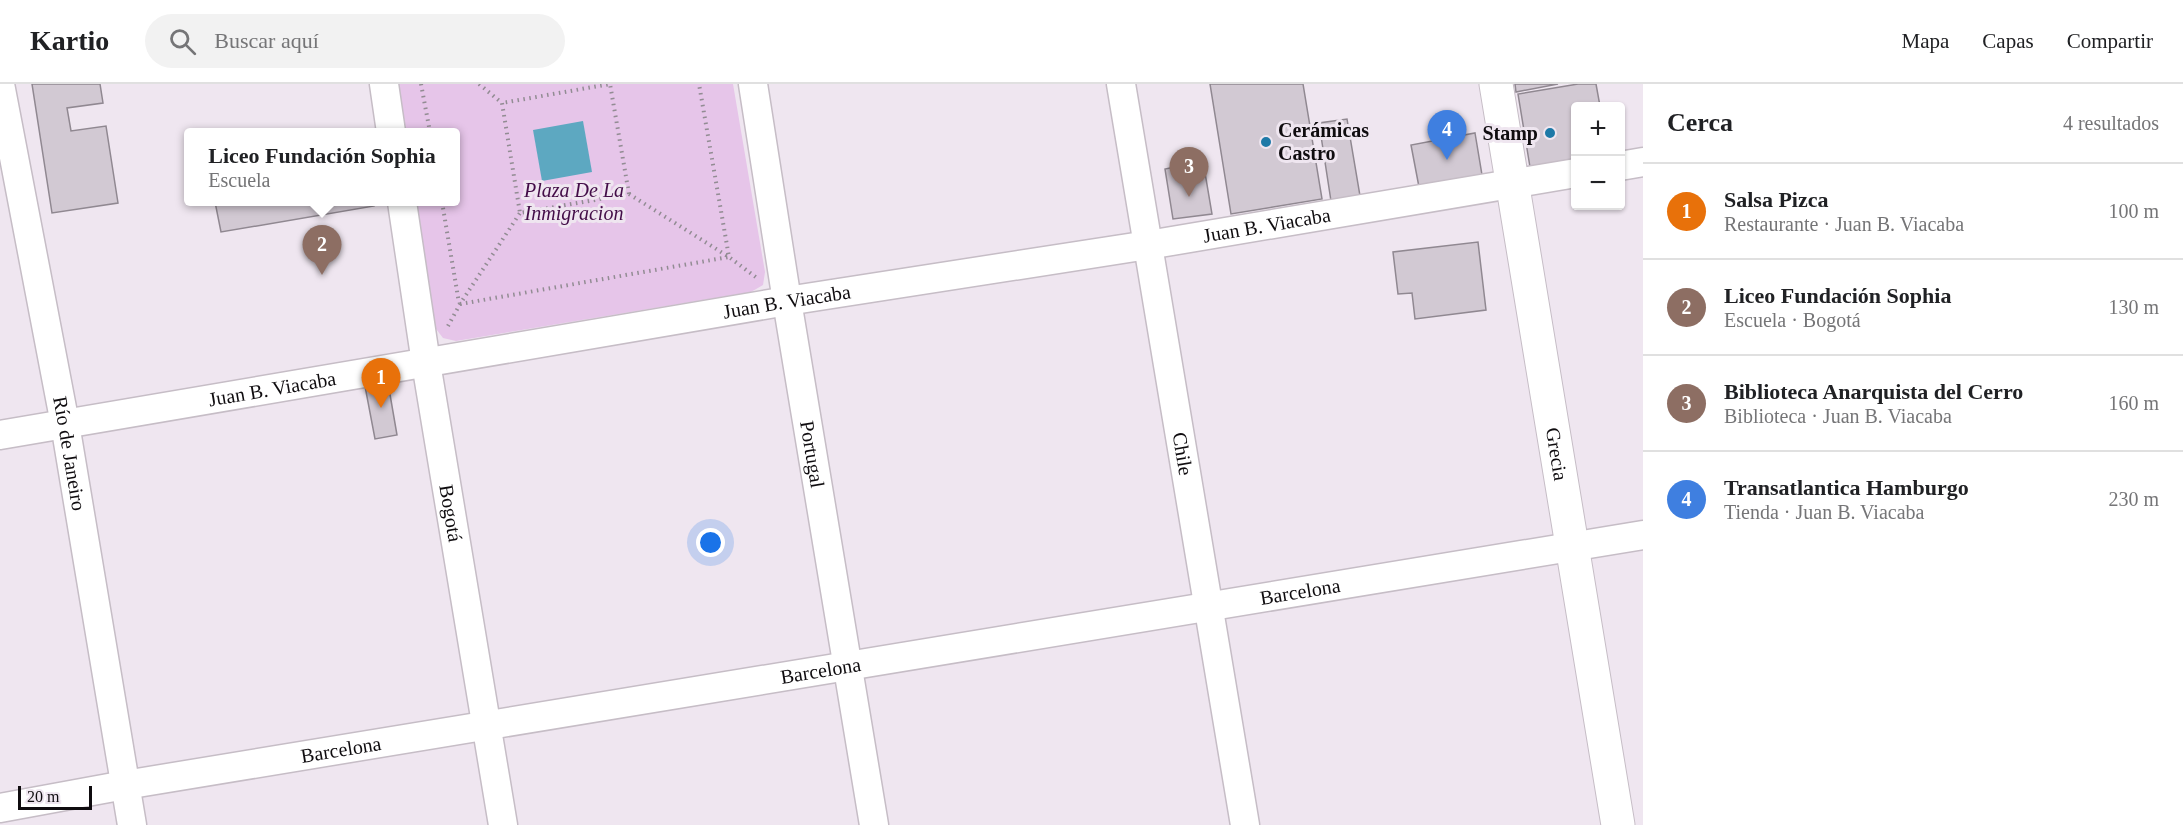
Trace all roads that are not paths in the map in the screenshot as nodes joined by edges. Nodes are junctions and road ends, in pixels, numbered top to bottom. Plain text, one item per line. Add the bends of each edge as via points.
1 (0, 84) edge
2 (384, 84) edge
3 (753, 84) edge
4 (1121, 84) edge
5 (1496, 84) edge
6 (390, 128) edge
7 (1643, 162) edge
8 (1625, 164) edge
9 (1571, 174) edge
10 (1513, 184) junction
11 (403, 206) edge
12 (1148, 245) junction
13 (787, 301) junction
14 (426, 363) junction
15 (65, 424) junction
16 (0, 435) edge
17 (1643, 535) edge
18 (1571, 547) junction
19 (1208, 607) junction
20 (847, 667) junction
21 (486, 727) junction
22 (125, 785) junction
23 (0, 808) edge
24 (132, 825) edge
25 (503, 825) edge
26 (874, 825) edge
27 (1245, 825) edge
28 (1618, 825) edge

1 - 15 street, Río de Janeiro
2 - 6 street
3 - 13 street, Portugal
4 - 12 street, Chile
5 - 10 street, Grecia
7 - 8 street
9 - 10 street, Juan B. Viacaba
10 - 12 street, Juan B. Viacaba
10 - 18 street, Grecia
11 - 14 street, Bogotá
12 - 13 street, Juan B. Viacaba
12 - 19 street, Chile
13 - 14 street, Juan B. Viacaba
13 - 20 street, Portugal
14 - 15 street, Juan B. Viacaba
14 - 21 street, Bogotá
15 - 16 street, Juan B. Viacaba
15 - 22 street, Río de Janeiro
17 - 18 street, Barcelona
18 - 19 street, Barcelona
18 - 28 street, Grecia
19 - 20 street, Barcelona
19 - 27 street, Chile
20 - 21 street, Barcelona
20 - 26 street, Portugal
21 - 22 street, Barcelona
21 - 25 street, Bogotá
22 - 23 street, Barcelona
22 - 24 street, Río de Janeiro

